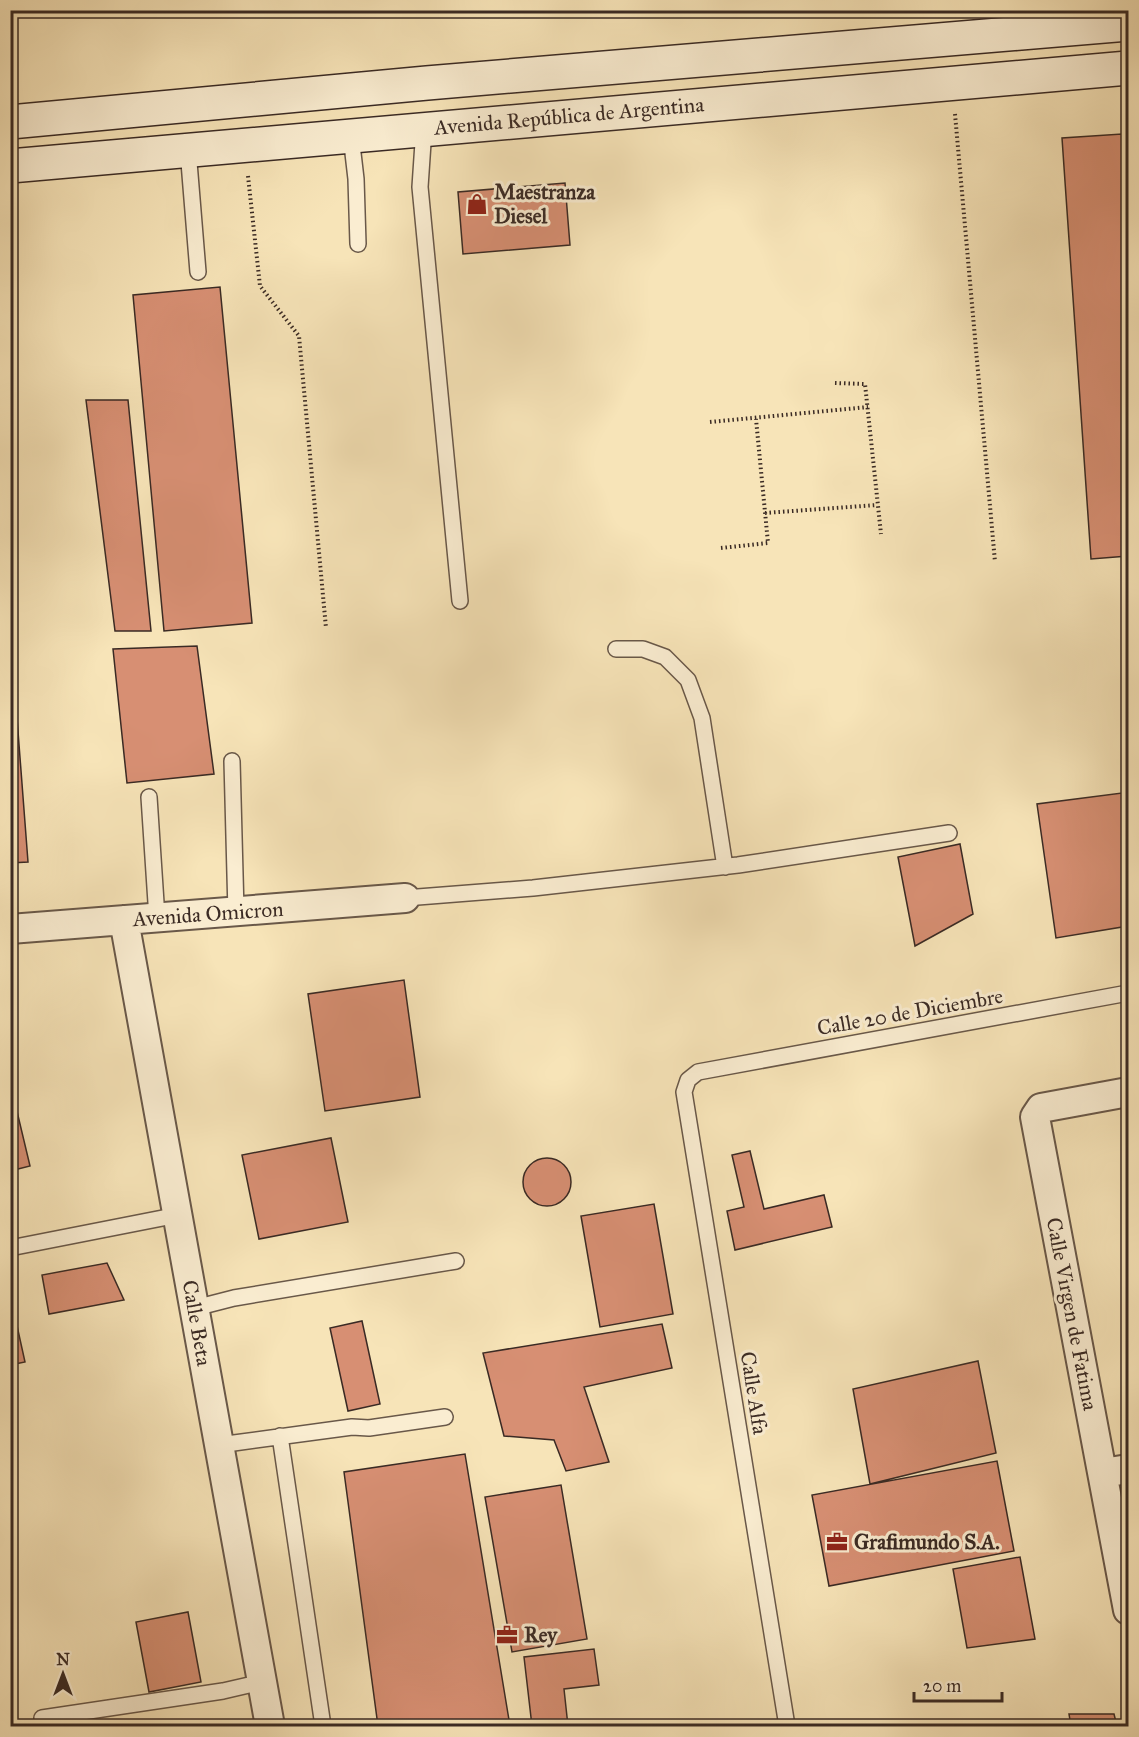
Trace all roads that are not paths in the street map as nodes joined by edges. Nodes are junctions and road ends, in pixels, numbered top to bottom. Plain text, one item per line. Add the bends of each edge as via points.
1 (1128, 24) edge
2 (1128, 68) edge
3 (427, 83) junction
4 (10, 122) edge
5 (424, 128) junction
6 (351, 136) junction
7 (188, 150) junction
8 (10, 165) edge
9 (358, 244) dead end
10 (198, 272) dead end
11 (460, 601) dead end
12 (616, 649) dead end
13 (232, 761) dead end
14 (149, 797) dead end
15 (949, 833) dead end
16 (725, 867) junction
17 (405, 898) joint
18 (236, 912) junction
19 (157, 918) junction
20 (124, 920) junction
21 (10, 929) edge
22 (1128, 993) edge
23 (698, 1072) joint
24 (1128, 1092) edge
25 (178, 1215) junction
26 (10, 1248) edge
27 (456, 1260) dead end
28 (195, 1308) junction
29 (445, 1417) dead end
30 (280, 1436) junction
31 (219, 1445) junction
32 (1116, 1471) edge
33 (1128, 1610) edge
34 (262, 1682) junction
35 (42, 1718) dead end
36 (270, 1726) edge
37 (323, 1726) edge
38 (787, 1726) edge

1 - 3 main road
2 - 5 main road, Avenida República de Argentina
3 - 4 main road
3 - 5 main road
5 - 6 main road, Avenida República de Argentina
5 - 11 lane via 420,188
6 - 7 main road, Avenida República de Argentina
6 - 9 lane
7 - 8 main road, Avenida República de Argentina
7 - 10 lane
12 - 16 lane via 643,649 665,657 688,680 702,718
13 - 18 lane
14 - 19 lane
15 - 16 lane
16 - 17 lane
17 - 18 street, Avenida Omicron
18 - 19 street, Avenida Omicron
19 - 20 street, Avenida Omicron
20 - 21 street, Avenida Omicron
20 - 25 street, Calle Beta
22 - 23 lane, Calle 20 de Diciembre
23 - 38 lane, Calle Alfa via 688,1080 684,1092
24 - 32 street, Calle Virgen de Fatima via 1041,1108 1035,1117
25 - 26 lane
25 - 28 street, Calle Beta
27 - 28 lane
28 - 31 street, Calle Beta
29 - 30 lane
30 - 31 lane
30 - 37 lane
31 - 34 street, Calle Beta
32 - 33 street, Calle Virgen de Fatima
34 - 35 lane
34 - 36 street, Calle Beta

